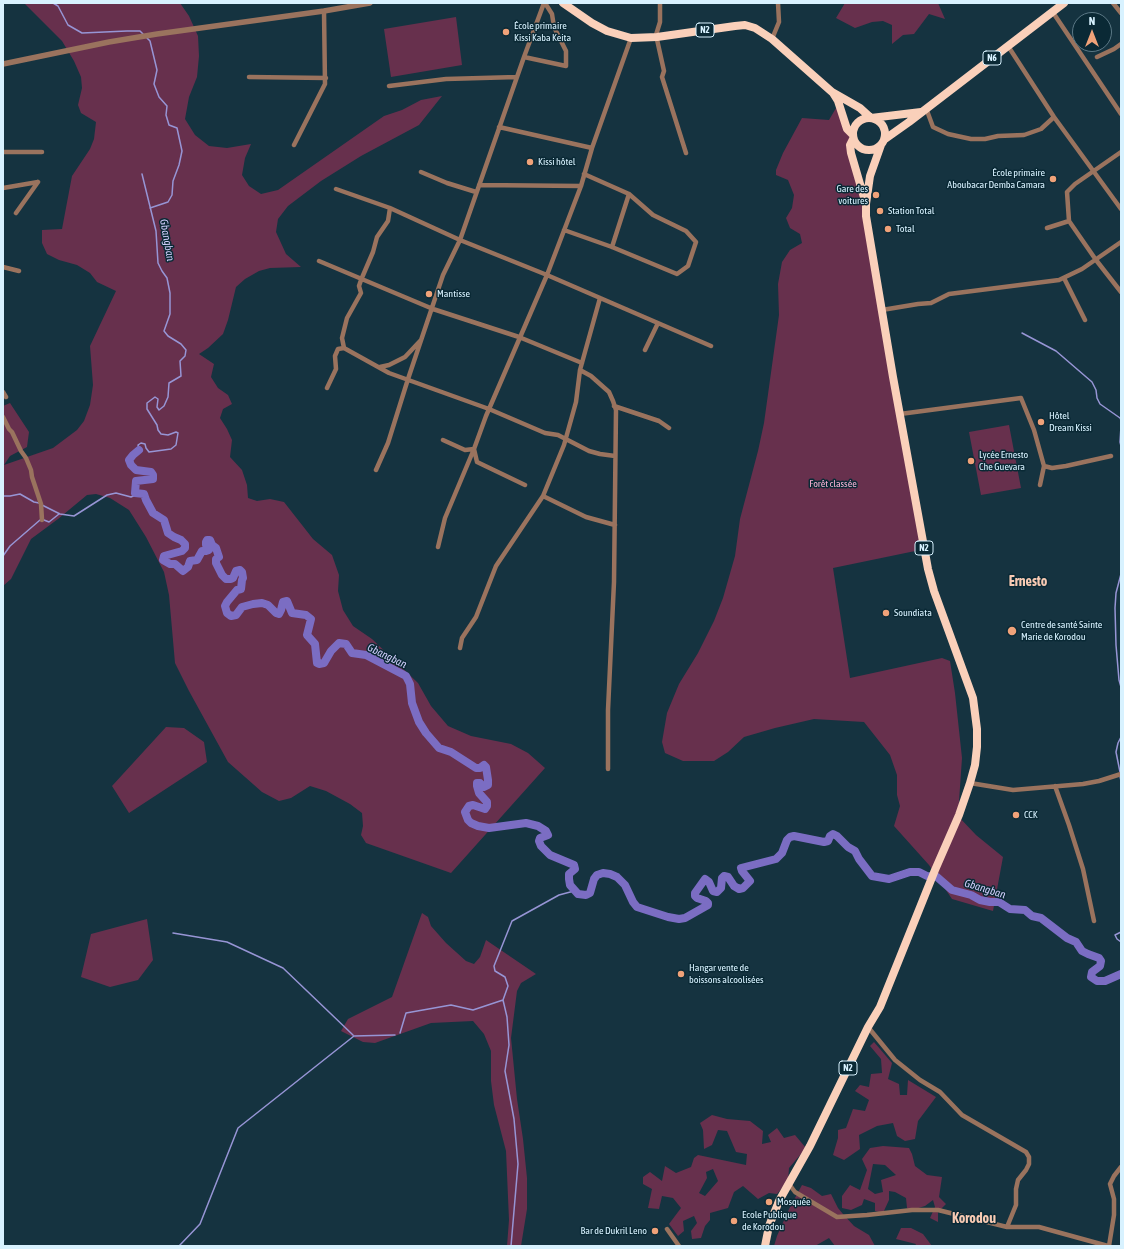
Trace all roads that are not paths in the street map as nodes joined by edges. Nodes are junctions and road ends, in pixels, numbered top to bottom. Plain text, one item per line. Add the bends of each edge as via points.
1 (369, 3) edge
2 (545, 3) edge
3 (564, 3) edge
4 (660, 3) edge
5 (778, 3) edge
6 (1064, 3) edge
7 (1113, 3) edge
8 (324, 11) junction
9 (1052, 12) junction
10 (1121, 13) edge
11 (657, 36) junction
12 (631, 38) junction
13 (772, 39) junction
14 (1121, 44) edge
15 (1008, 46) junction
16 (1097, 56) dead end
17 (524, 57) junction
18 (3, 64) edge
19 (249, 77) dead end
20 (517, 77) junction
21 (326, 78) junction
22 (389, 86) dead end
23 (832, 92) junction
24 (923, 110) junction
25 (1121, 114) edge
26 (1054, 117) junction
27 (871, 118) junction
28 (499, 127) junction
29 (853, 137) junction
30 (883, 142) junction
31 (294, 145) dead end
32 (592, 148) junction
33 (3, 152) edge
34 (42, 152) dead end
35 (1121, 152) edge
36 (686, 153) dead end
37 (421, 172) dead end
38 (1094, 172) junction
39 (584, 174) junction
40 (479, 185) junction
41 (581, 186) junction
42 (3, 188) edge
43 (336, 189) dead end
44 (476, 192) junction
45 (629, 194) junction
46 (866, 204) junction
47 (390, 208) junction
48 (1121, 209) edge
49 (16, 214) dead end
50 (1069, 221) junction
51 (1047, 228) dead end
52 (564, 230) junction
53 (460, 240) junction
54 (1121, 242) edge
55 (612, 248) junction
56 (1096, 260) junction
57 (320, 261) dead end
58 (3, 267) edge
59 (18, 270) dead end
60 (547, 275) junction
61 (1064, 278) junction
62 (361, 280) junction
63 (1121, 292) edge
64 (600, 298) junction
65 (433, 309) junction
66 (882, 310) junction
67 (1085, 320) dead end
68 (658, 323) junction
69 (519, 337) junction
70 (422, 339) junction
71 (711, 346) dead end
72 (344, 348) junction
73 (645, 350) dead end
74 (582, 363) junction
75 (380, 367) junction
76 (580, 370) junction
77 (408, 379) junction
78 (327, 388) dead end
79 (614, 406) junction
80 (489, 409) junction
81 (900, 414) junction
82 (3, 417) edge
83 (669, 428) dead end
84 (566, 439) junction
85 (443, 440) dead end
86 (474, 449) junction
87 (615, 456) junction
88 (1111, 456) dead end
89 (1044, 466) junction
90 (376, 470) dead end
91 (1040, 485) dead end
92 (525, 486) dead end
93 (543, 496) junction
94 (42, 520) dead end
95 (615, 525) junction
96 (438, 547) dead end
97 (460, 648) dead end
98 (608, 769) dead end
99 (1119, 774) edge
100 (970, 783) junction
101 (1055, 786) junction
102 (1094, 921) dead end
103 (868, 1027) junction
104 (1121, 1167) edge
105 (789, 1184) junction
106 (1007, 1227) junction
107 (667, 1229) dead end
108 (678, 1246) edge
109 (765, 1246) edge
110 (1109, 1246) edge

1 - 8 street
2 - 17 street
2 - 17 street via 552,14 554,27 566,51 566,66
3 - 12 highway, N2 via 607,31
4 - 11 street
5 - 13 street via 779,22
6 - 9 highway, N6
7 - 10 street
8 - 18 street via 119,40
8 - 21 street
9 - 15 highway, N6
9 - 25 street
11 - 12 highway, N2
11 - 13 highway, N2 via 745,25
11 - 36 street via 664,71 662,76
12 - 32 street
13 - 23 highway, N2
14 - 16 street
15 - 24 highway, N6
15 - 26 street
17 - 20 street
19 - 21 street
20 - 22 street via 446,79
20 - 28 street
21 - 31 street via 326,84
23 - 27 highway, N2 via 860,108
23 - 29 highway, N2
24 - 26 street via 933,127 960,138 971,139 1024,135 1040,129
24 - 27 highway
24 - 30 highway, N6
26 - 38 street
27 - 29 highway via 858,122 853,130
27 - 30 highway via 883,125
28 - 32 street
28 - 40 street
29 - 30 highway via 859,147 868,150 878,148
29 - 46 highway, N2 via 851,153
30 - 46 highway, N2 via 870,176
32 - 39 street
33 - 34 street
35 - 38 street
37 - 44 street
38 - 48 street
38 - 50 street via 1067,192
39 - 41 street
39 - 45 street
40 - 41 street
40 - 44 street
41 - 52 street
42 - 49 street via 38,182
43 - 47 street
44 - 53 street
45 - 55 street
45 - 55 street via 653,215 686,231 696,242 688,266 678,274
46 - 66 highway, N2
47 - 53 street
47 - 62 street via 388,221 377,238
50 - 51 street
50 - 56 street
52 - 55 street
52 - 60 street
53 - 60 street
53 - 65 street via 443,275
54 - 56 street
56 - 61 street
56 - 63 street
57 - 62 street
58 - 59 street
60 - 64 street
60 - 69 street
61 - 66 street via 949,294 931,303
61 - 67 street
62 - 65 street
62 - 72 street via 361,293 347,318 342,338
64 - 68 street
64 - 74 street
65 - 69 street
65 - 70 street
66 - 81 highway, N2
68 - 71 street
68 - 73 street
69 - 74 street
69 - 80 street
70 - 75 street via 405,357
70 - 77 street
72 - 75 street
72 - 78 street via 338,349 335,356 336,369
74 - 76 street
75 - 77 street
76 - 79 street via 609,392
76 - 84 street via 576,402
77 - 80 street
77 - 90 street via 388,444
79 - 83 street via 659,421
79 - 87 street
80 - 84 street via 545,433
80 - 86 street
81 - 89 street via 1021,398 1034,430
81 - 100 highway, N2 via 928,569 973,698 977,747
82 - 94 street via 31,470 41,504
84 - 87 street via 589,451
84 - 93 street
85 - 86 street via 465,450
86 - 92 street via 477,462
86 - 96 street via 445,518
87 - 95 street
88 - 89 street via 1066,466
89 - 91 street
93 - 95 street via 586,517
93 - 97 street via 496,566 476,617 462,638
95 - 98 street
99 - 101 street via 1099,781
100 - 101 street via 1013,790
100 - 103 highway, N2 via 959,816 880,1007
101 - 102 street via 1083,869
103 - 105 highway, N2
103 - 106 street via 895,1060 940,1092 962,1115 1026,1152 1029,1164 1018,1180 1016,1205
104 - 110 street via 1110,1184 1114,1199 1114,1215
105 - 106 street via 795,1192 837,1217 938,1210
105 - 109 highway, N2 via 769,1226
106 - 110 street via 1039,1227
107 - 108 street

